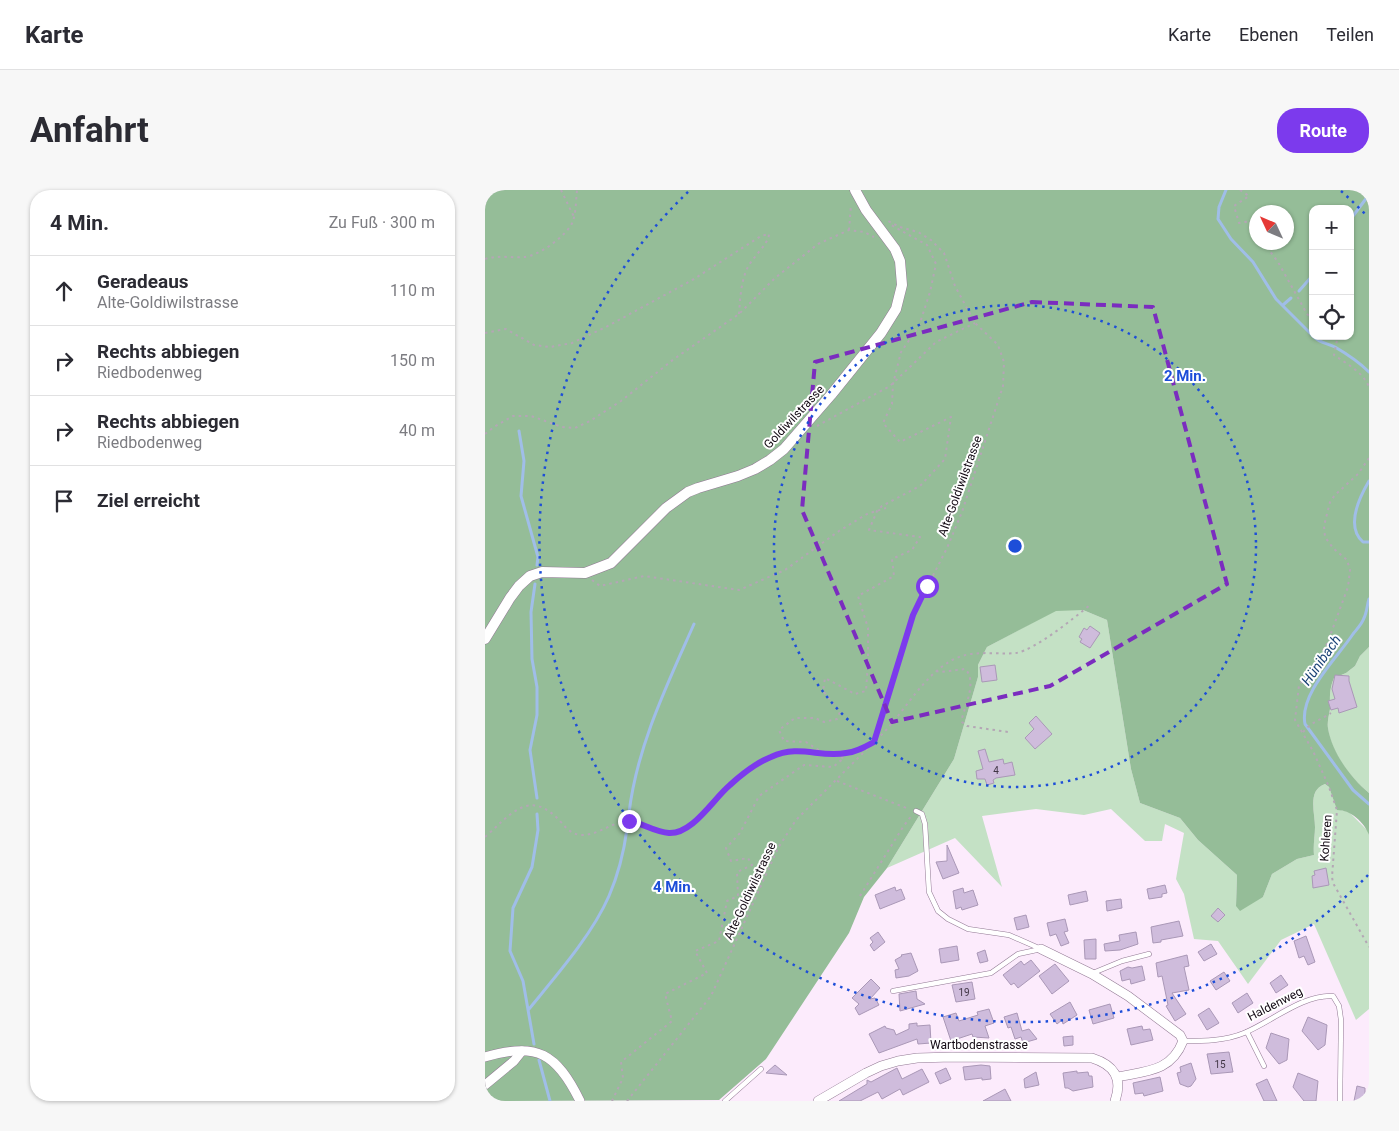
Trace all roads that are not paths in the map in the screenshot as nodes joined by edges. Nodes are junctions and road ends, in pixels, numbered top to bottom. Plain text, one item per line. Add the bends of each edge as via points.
1 (856, 190) edge
2 (485, 639) edge
3 (916, 811) road end
4 (1041, 949) junction
5 (1149, 954) dead end
6 (1091, 974) junction
7 (893, 991) dead end
8 (1247, 1032) junction
9 (1183, 1041) junction
10 (522, 1051) junction
11 (485, 1057) edge
12 (1264, 1066) dead end
13 (761, 1069) dead end
14 (1117, 1077) junction
15 (485, 1085) edge
16 (580, 1101) edge
17 (725, 1101) edge
18 (818, 1101) edge
19 (1115, 1101) edge
20 (1340, 1101) edge

1 - 2 street, Goldiwilstrasse via 866,210 895,249 900,261 902,285 896,309 881,333 831,395 770,460 747,473 688,492 666,508 611,563 585,573 542,572 530,576 510,598
3 - 4 lane via 922,814 925,824 929,892 938,911 968,929 1009,936
4 - 6 street
4 - 7 lane via 1018,954 991,973
5 - 6 lane
6 - 9 street via 1128,996 1180,1035
8 - 9 lane, Haldenweg via 1224,1039
8 - 12 lane
8 - 20 lane, Haldenweg via 1315,998 1333,996 1339,1006 1341,1020
9 - 14 street via 1180,1050 1163,1067
10 - 11 street via 511,1050
10 - 15 street via 514,1062
10 - 16 street via 539,1052 553,1062 565,1073
13 - 17 lane
14 - 18 street, Wartbodenstrasse via 1108,1066 1092,1058 917,1058 881,1066
14 - 19 street

